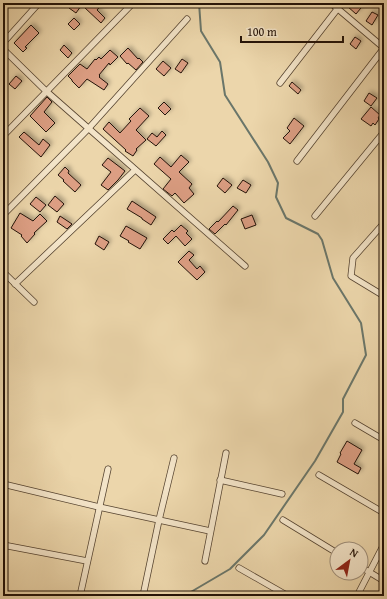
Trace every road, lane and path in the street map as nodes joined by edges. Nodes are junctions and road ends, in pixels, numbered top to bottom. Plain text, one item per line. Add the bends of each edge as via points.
1 (39, 3) edge
2 (133, 3) edge
3 (331, 3) edge
4 (342, 3) edge
5 (338, 8) junction
6 (187, 19) dead end
7 (3, 43) edge
8 (3, 49) edge
9 (280, 83) dead end
10 (46, 91) junction
11 (89, 128) junction
12 (384, 132) edge
13 (3, 136) edge
14 (297, 161) dead end
15 (135, 170) junction
16 (3, 215) edge
17 (315, 216) dead end
18 (384, 223) edge
19 (244, 266) dead end
20 (3, 272) edge
21 (15, 284) junction
22 (384, 296) edge
23 (34, 302) dead end
24 (355, 423) dead end
25 (384, 440) edge
26 (226, 453) dead end
27 (174, 458) dead end
28 (108, 469) dead end
29 (319, 475) dead end
30 (220, 480) junction
31 (3, 484) edge
32 (282, 494) dead end
33 (99, 507) junction
34 (384, 513) edge
35 (159, 520) junction
36 (283, 520) dead end
37 (210, 531) junction
38 (384, 544) edge
39 (3, 545) edge
40 (329, 548) edge
41 (87, 561) junction
42 (204, 561) dead end
43 (239, 568) dead end
44 (369, 572) joint
45 (364, 581) edge
46 (384, 581) edge
47 (80, 596) edge
48 (143, 596) edge
49 (288, 596) edge
50 (357, 596) edge

1 - 7 street
2 - 10 street
3 - 5 street
4 - 5 street
5 - 9 street
5 - 14 street via 384,48
6 - 11 street
8 - 10 street
10 - 11 street
10 - 13 street
11 - 15 street
11 - 16 street
12 - 17 street
15 - 19 street
15 - 21 street
18 - 22 street via 353,258 350,276
20 - 21 street
21 - 23 street
24 - 25 street
26 - 30 street
27 - 35 street
28 - 33 street
29 - 34 street
30 - 32 street
30 - 37 street
31 - 33 street
33 - 35 street
33 - 41 street
35 - 37 street
35 - 48 street
36 - 40 street
37 - 42 street
38 - 44 street
39 - 41 street
41 - 47 street
43 - 49 street
44 - 46 street
45 - 50 street

